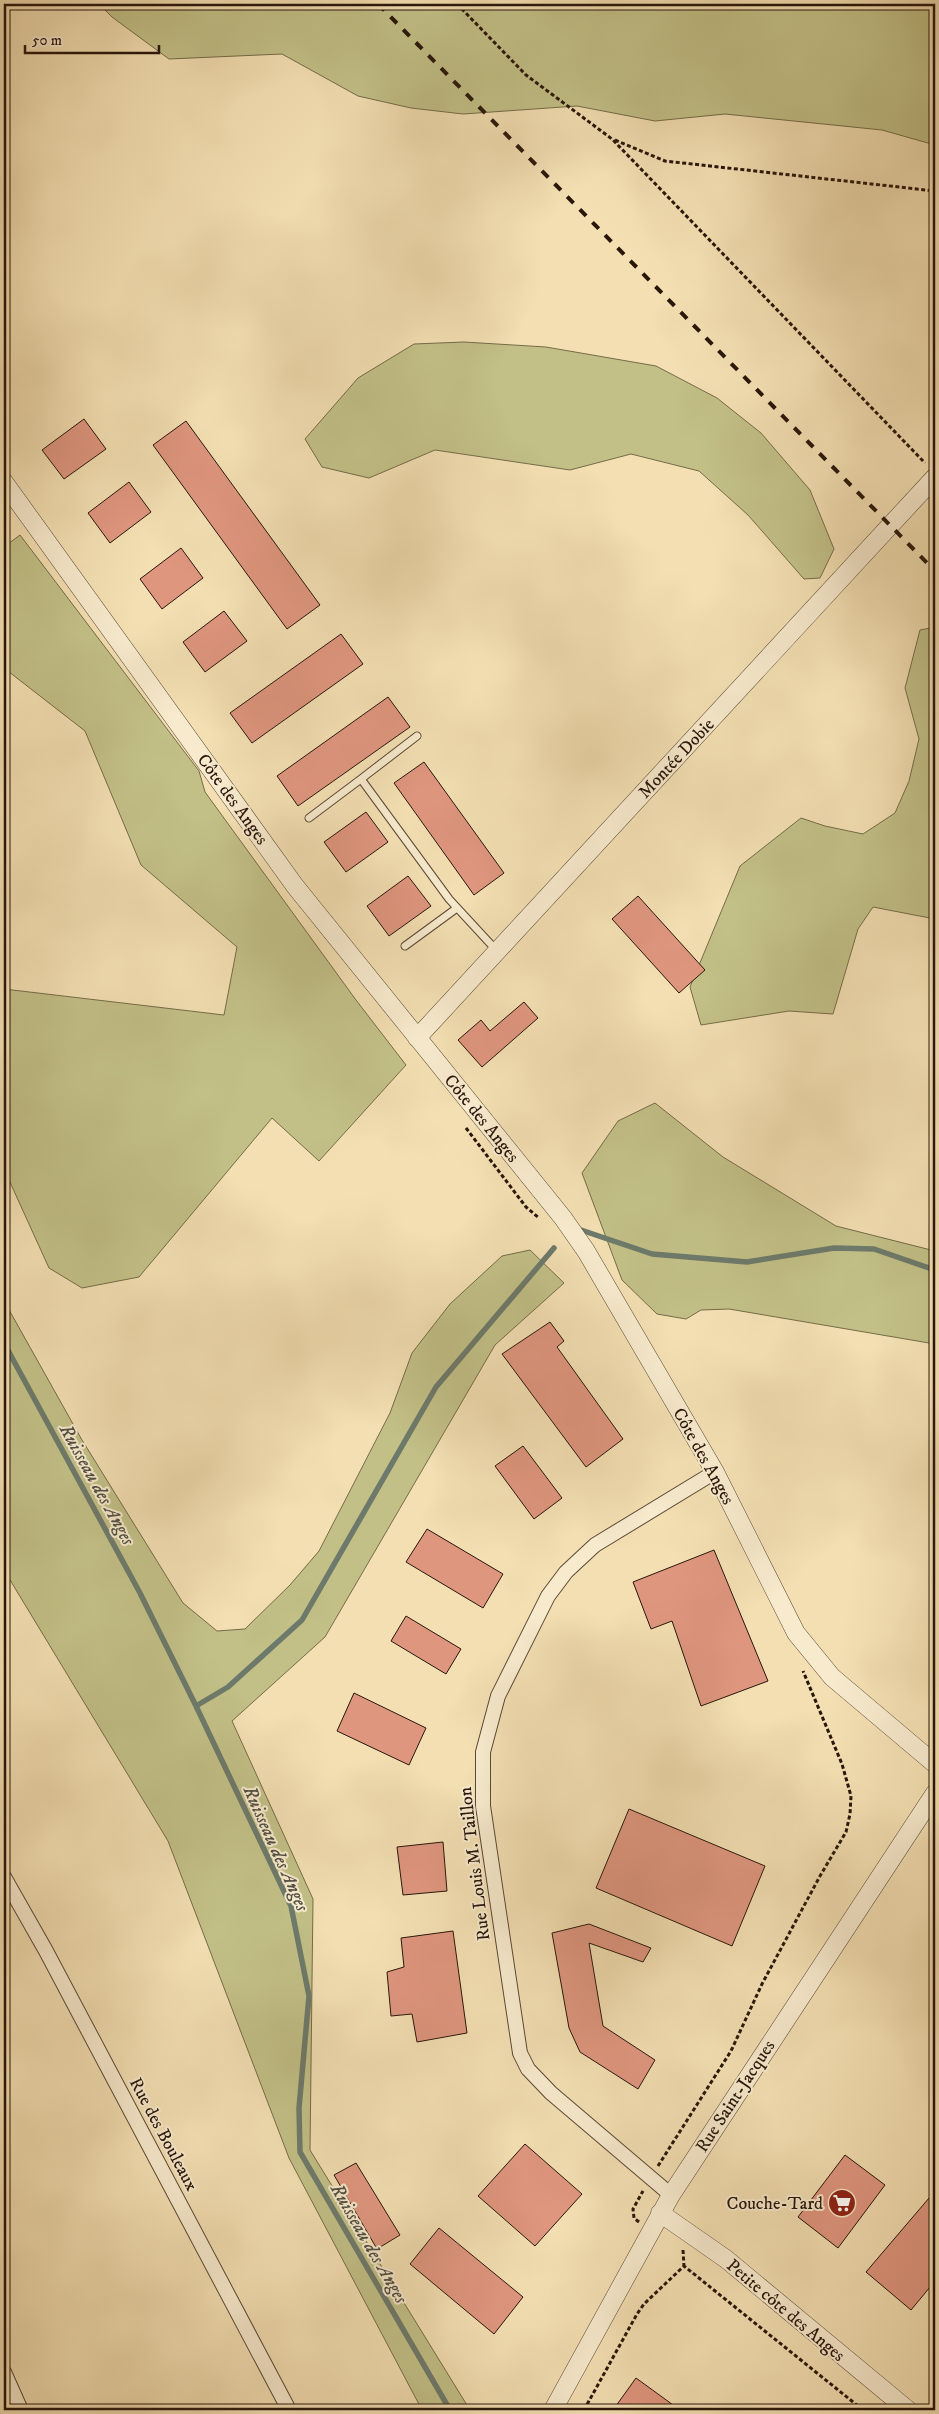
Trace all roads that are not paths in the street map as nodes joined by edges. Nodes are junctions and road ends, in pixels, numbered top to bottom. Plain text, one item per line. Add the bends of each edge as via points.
1 (932, 472) edge
2 (4, 482) edge
3 (418, 736) dead end
4 (362, 779) junction
5 (309, 818) dead end
6 (457, 908) junction
7 (405, 946) dead end
8 (498, 951) junction
9 (417, 1038) junction
10 (715, 1472) junction
11 (935, 1764) edge
12 (935, 1793) edge
13 (4, 1877) edge
14 (671, 2194) junction
15 (660, 2213) junction
16 (4, 2372) edge
17 (21, 2410) edge
18 (288, 2410) edge
19 (553, 2410) edge
20 (908, 2410) edge

1 - 8 street, Montée Dobie
2 - 9 street, Côte des Anges via 296,886
3 - 4 lane
4 - 5 lane
4 - 6 lane
6 - 7 lane
6 - 8 lane
8 - 9 street, Montée Dobie
9 - 10 street, Côte des Anges via 586,1250
10 - 11 street, Côte des Anges via 796,1633 832,1677
10 - 14 street, Rue Louis M. Taillon via 595,1545 566,1572 548,1596 498,1696 483,1752 483,1806 520,2053 528,2069 551,2093
12 - 14 street, Rue Saint-Jacques
13 - 18 street, Rue des Bouleaux
14 - 15 street, Rue Saint-Jacques
15 - 19 street, Rue Saint-Jacques
15 - 20 street, Petite côte des Anges via 726,2259
16 - 17 street

